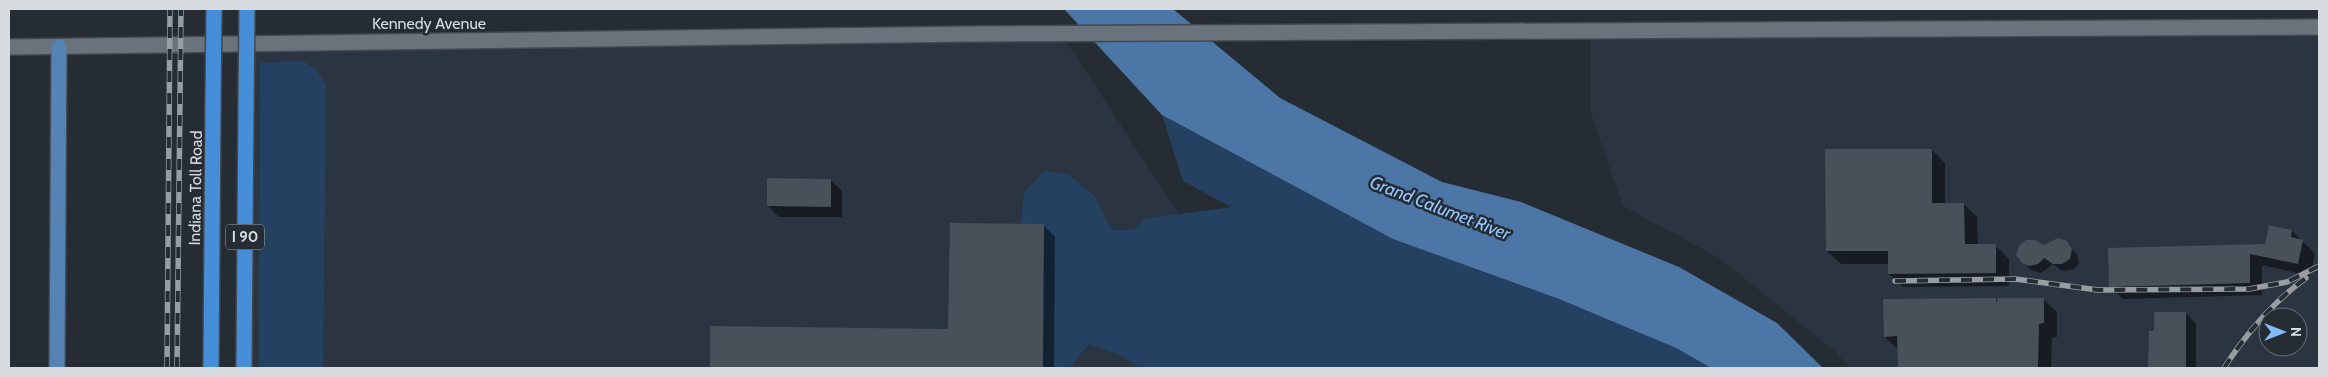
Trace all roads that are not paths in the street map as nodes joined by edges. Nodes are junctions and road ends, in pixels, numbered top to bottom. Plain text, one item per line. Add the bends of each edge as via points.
1 (214, 9) edge
2 (247, 9) edge
3 (2319, 27) edge
4 (9, 47) edge
5 (59, 47) junction
6 (57, 368) edge
7 (211, 368) edge
8 (244, 368) edge

1 - 7 highway, Indiana Toll Road / I 90, bridge
2 - 8 highway, I 90, bridge
3 - 5 main road, Kennedy Avenue via 972,34
4 - 5 main road, Kennedy Avenue
5 - 6 main road

